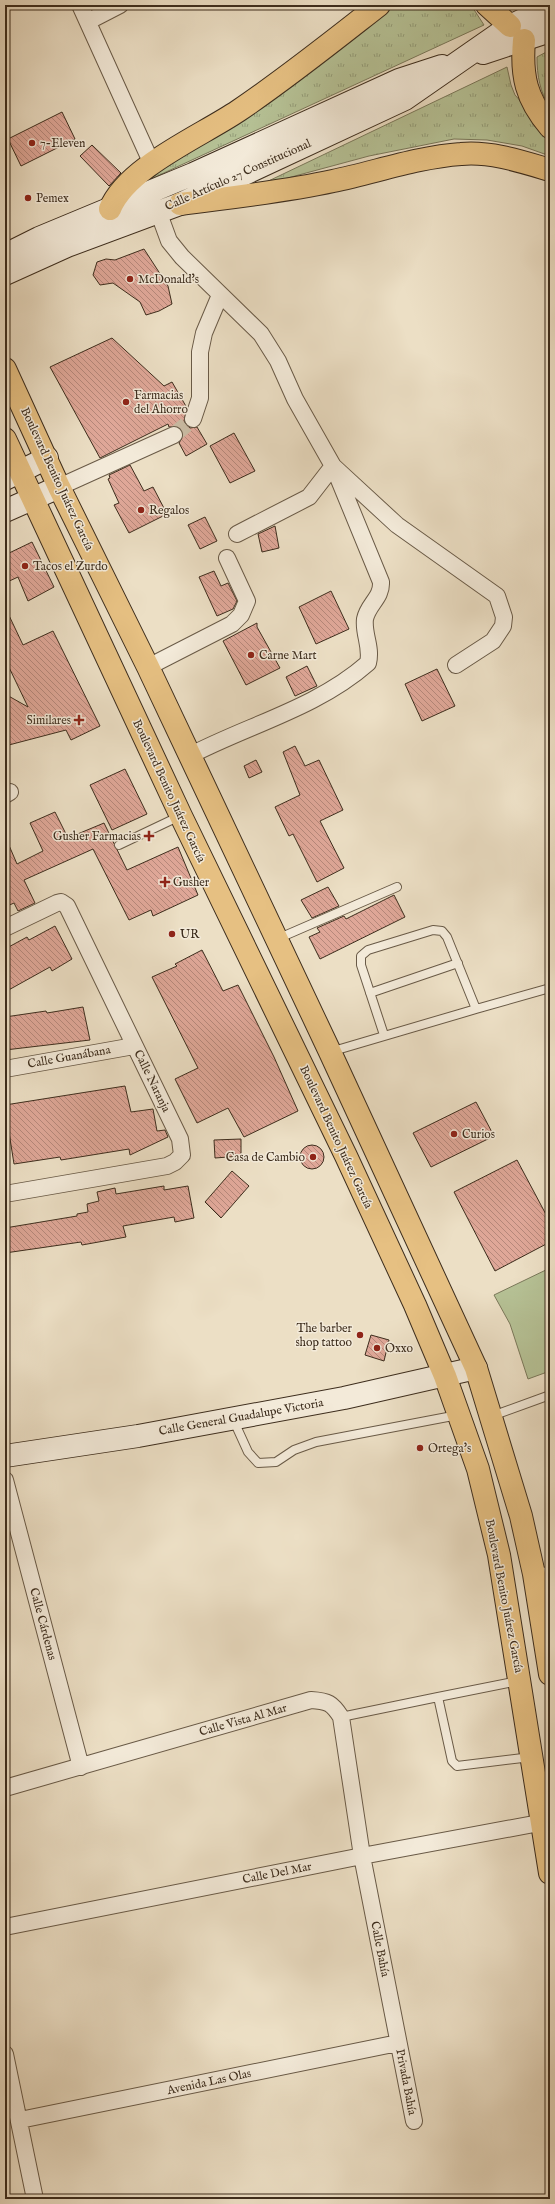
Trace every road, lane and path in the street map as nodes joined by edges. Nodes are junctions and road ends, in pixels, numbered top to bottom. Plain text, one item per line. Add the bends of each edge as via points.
1 (80, 5) edge
2 (120, 5) edge
3 (379, 5) edge
4 (487, 5) edge
5 (550, 7) edge
6 (89, 21) junction
7 (531, 33) edge
8 (463, 59) junction
9 (550, 127) edge
10 (152, 164) junction
11 (550, 170) edge
12 (180, 204) junction
13 (110, 209) junction
14 (158, 211) junction
15 (5, 255) edge
16 (5, 274) edge
17 (220, 295) junction
18 (5, 369) edge
19 (193, 419) tunnel mouth
20 (174, 435) tunnel mouth
21 (5, 439) edge
22 (47, 458) junction
23 (333, 466) junction
24 (13, 475) edge
25 (59, 487) junction
26 (33, 498) junction
27 (5, 511) edge
28 (237, 534) dead end
29 (227, 558) dead end
30 (456, 665) dead end
31 (148, 667) junction
32 (189, 756) junction
33 (181, 816) junction
34 (119, 844) dead end
35 (397, 887) dead end
36 (5, 928) edge
37 (276, 940) junction
38 (458, 963) junction
39 (550, 988) edge
40 (370, 993) junction
41 (476, 1009) junction
42 (384, 1035) junction
43 (134, 1046) junction
44 (330, 1052) junction
45 (5, 1069) edge
46 (5, 1194) edge
47 (476, 1368) junction
48 (445, 1376) junction
49 (550, 1395) edge
50 (459, 1415) junction
51 (491, 1416) junction
52 (233, 1418) junction
53 (5, 1456) edge
54 (5, 1480) edge
55 (542, 1572) edge
56 (550, 1674) edge
57 (520, 1681) junction
58 (438, 1697) junction
59 (341, 1717) junction
60 (532, 1756) junction
61 (81, 1767) junction
62 (5, 1788) edge
63 (546, 1822) edge
64 (362, 1856) junction
65 (550, 1873) edge
66 (5, 1927) edge
67 (398, 2043) junction
68 (5, 2054) edge
69 (20, 2120) junction
70 (414, 2121) dead end
71 (35, 2199) edge

1 - 6 street
2 - 6 street
3 - 10 main road via 238,111
4 - 7 main road
5 - 7 main road, Calle Artículo 27 Constitucional via 530,16
6 - 10 street
7 - 8 main road, Calle Artículo 27 Constitucional
7 - 9 main road via 522,60 524,81 535,109
8 - 12 main road, Calle Artículo 27 Constitucional via 405,99
8 - 13 main road, Calle Artículo 27 Constitucional via 399,80
10 - 13 main road via 119,191
11 - 12 main road via 512,159 462,153 284,190
12 - 14 main road, Calle Artículo 27 Constitucional
13 - 15 main road, Calle Artículo 27 Constitucional
14 - 16 main road, Calle Artículo 27 Constitucional via 67,246
14 - 17 street via 173,246
17 - 19 street via 204,334 200,352 200,398
17 - 23 street via 261,334
18 - 22 main road, Boulevard Benito Juárez García
20 - 25 street
21 - 24 main road, Boulevard Benito Juárez García
22 - 24 main road
22 - 25 main road, Boulevard Benito Juárez García
23 - 28 street via 309,497
23 - 30 street via 397,525 497,596 504,617 504,626 494,641
23 - 32 street via 381,582 381,592 366,619 368,663 325,694
24 - 26 main road, Boulevard Benito Juárez García
25 - 26 main road
25 - 31 main road, Boulevard Benito Juárez García
26 - 27 main road
26 - 33 main road, Boulevard Benito Juárez García
29 - 31 street via 247,601 241,615 232,624
31 - 32 main road, Boulevard Benito Juárez García
32 - 37 main road, Boulevard Benito Juárez García
33 - 34 lane
33 - 48 main road, Boulevard Benito Juárez García via 346,1156
35 - 37 lane
36 - 43 street, Calle Naranja via 56,903 61,902 67,906
37 - 44 main road, Boulevard Benito Juárez García
38 - 40 lane
38 - 40 lane via 445,934 437,930 368,950 360,960
38 - 41 lane
39 - 41 lane
40 - 42 lane
41 - 42 lane
42 - 44 lane
43 - 45 street, Calle Guanábana
43 - 46 street, Calle Naranja via 180,1139 182,1155 167,1166
44 - 47 main road, Boulevard Benito Juárez García
47 - 48 main road, Calle General Guadalupe Victoria
47 - 51 main road, Boulevard Benito Juárez García
48 - 50 main road, Boulevard Benito Juárez García
48 - 52 main road, Calle General Guadalupe Victoria
49 - 51 lane
50 - 52 lane via 316,1442 294,1450 276,1462 258,1463 248,1452
50 - 57 main road, Boulevard Benito Juárez García via 478,1469 499,1555
51 - 55 main road, Boulevard Benito Juárez García
52 - 53 main road, Calle General Guadalupe Victoria
54 - 61 street, Calle Cárdenas
55 - 56 main road, Boulevard Benito Juárez García
57 - 58 lane
57 - 60 main road, Boulevard Benito Juárez García
58 - 59 lane
58 - 60 lane via 452,1761 457,1766
59 - 61 street, Calle Vista Al Mar via 335,1707 325,1701 311,1700
59 - 64 street
60 - 63 main road, Boulevard Benito Juárez García
61 - 62 street, Calle Vista Al Mar
63 - 64 street, Calle Del Mar
63 - 65 main road, Boulevard Benito Juárez García
64 - 66 street, Calle Del Mar
64 - 67 street, Calle Bahía
67 - 69 street, Avenida Las Olas
67 - 70 street, Privada Bahía
68 - 69 street
69 - 71 street

